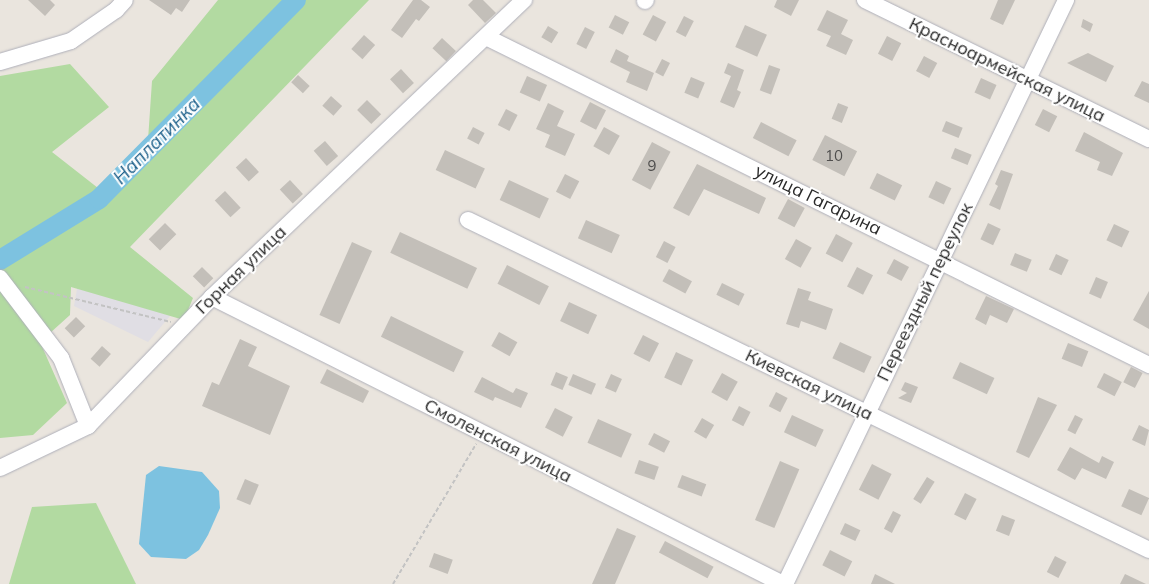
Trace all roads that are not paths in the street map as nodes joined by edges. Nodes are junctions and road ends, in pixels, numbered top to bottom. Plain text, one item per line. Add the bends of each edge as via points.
1 (125, 0) edge
2 (524, 0) edge
3 (865, 0) edge
4 (1066, 0) edge
5 (486, 37) junction
6 (0, 62) edge
7 (1027, 81) junction
8 (1149, 139) edge
9 (468, 220) dead end
10 (939, 260) junction
11 (1, 280) edge
12 (212, 298) junction
13 (1149, 364) edge
14 (118, 395) junction
15 (80, 406) junction
16 (866, 413) junction
17 (88, 426) junction
18 (0, 468) edge
19 (1149, 550) edge
20 (784, 584) edge

1 - 6 street via 116,10 71,41
2 - 5 street, Горная улица
3 - 7 street, Красноармейская улица
4 - 7 street, Переездный переулок
5 - 10 street, улица Гагарина
5 - 12 street, Горная улица
7 - 8 street, Красноармейская улица
7 - 10 street, Переездный переулок
9 - 16 street, Киевская улица
10 - 13 street, улица Гагарина
10 - 16 street, Переездный переулок
11 - 15 street via 61,358
12 - 14 street, Горная улица
12 - 20 street, Смоленская улица
14 - 15 street
14 - 17 street, Горная улица
15 - 17 street
16 - 19 street, Киевская улица
16 - 20 street, Переездный переулок
17 - 18 street

